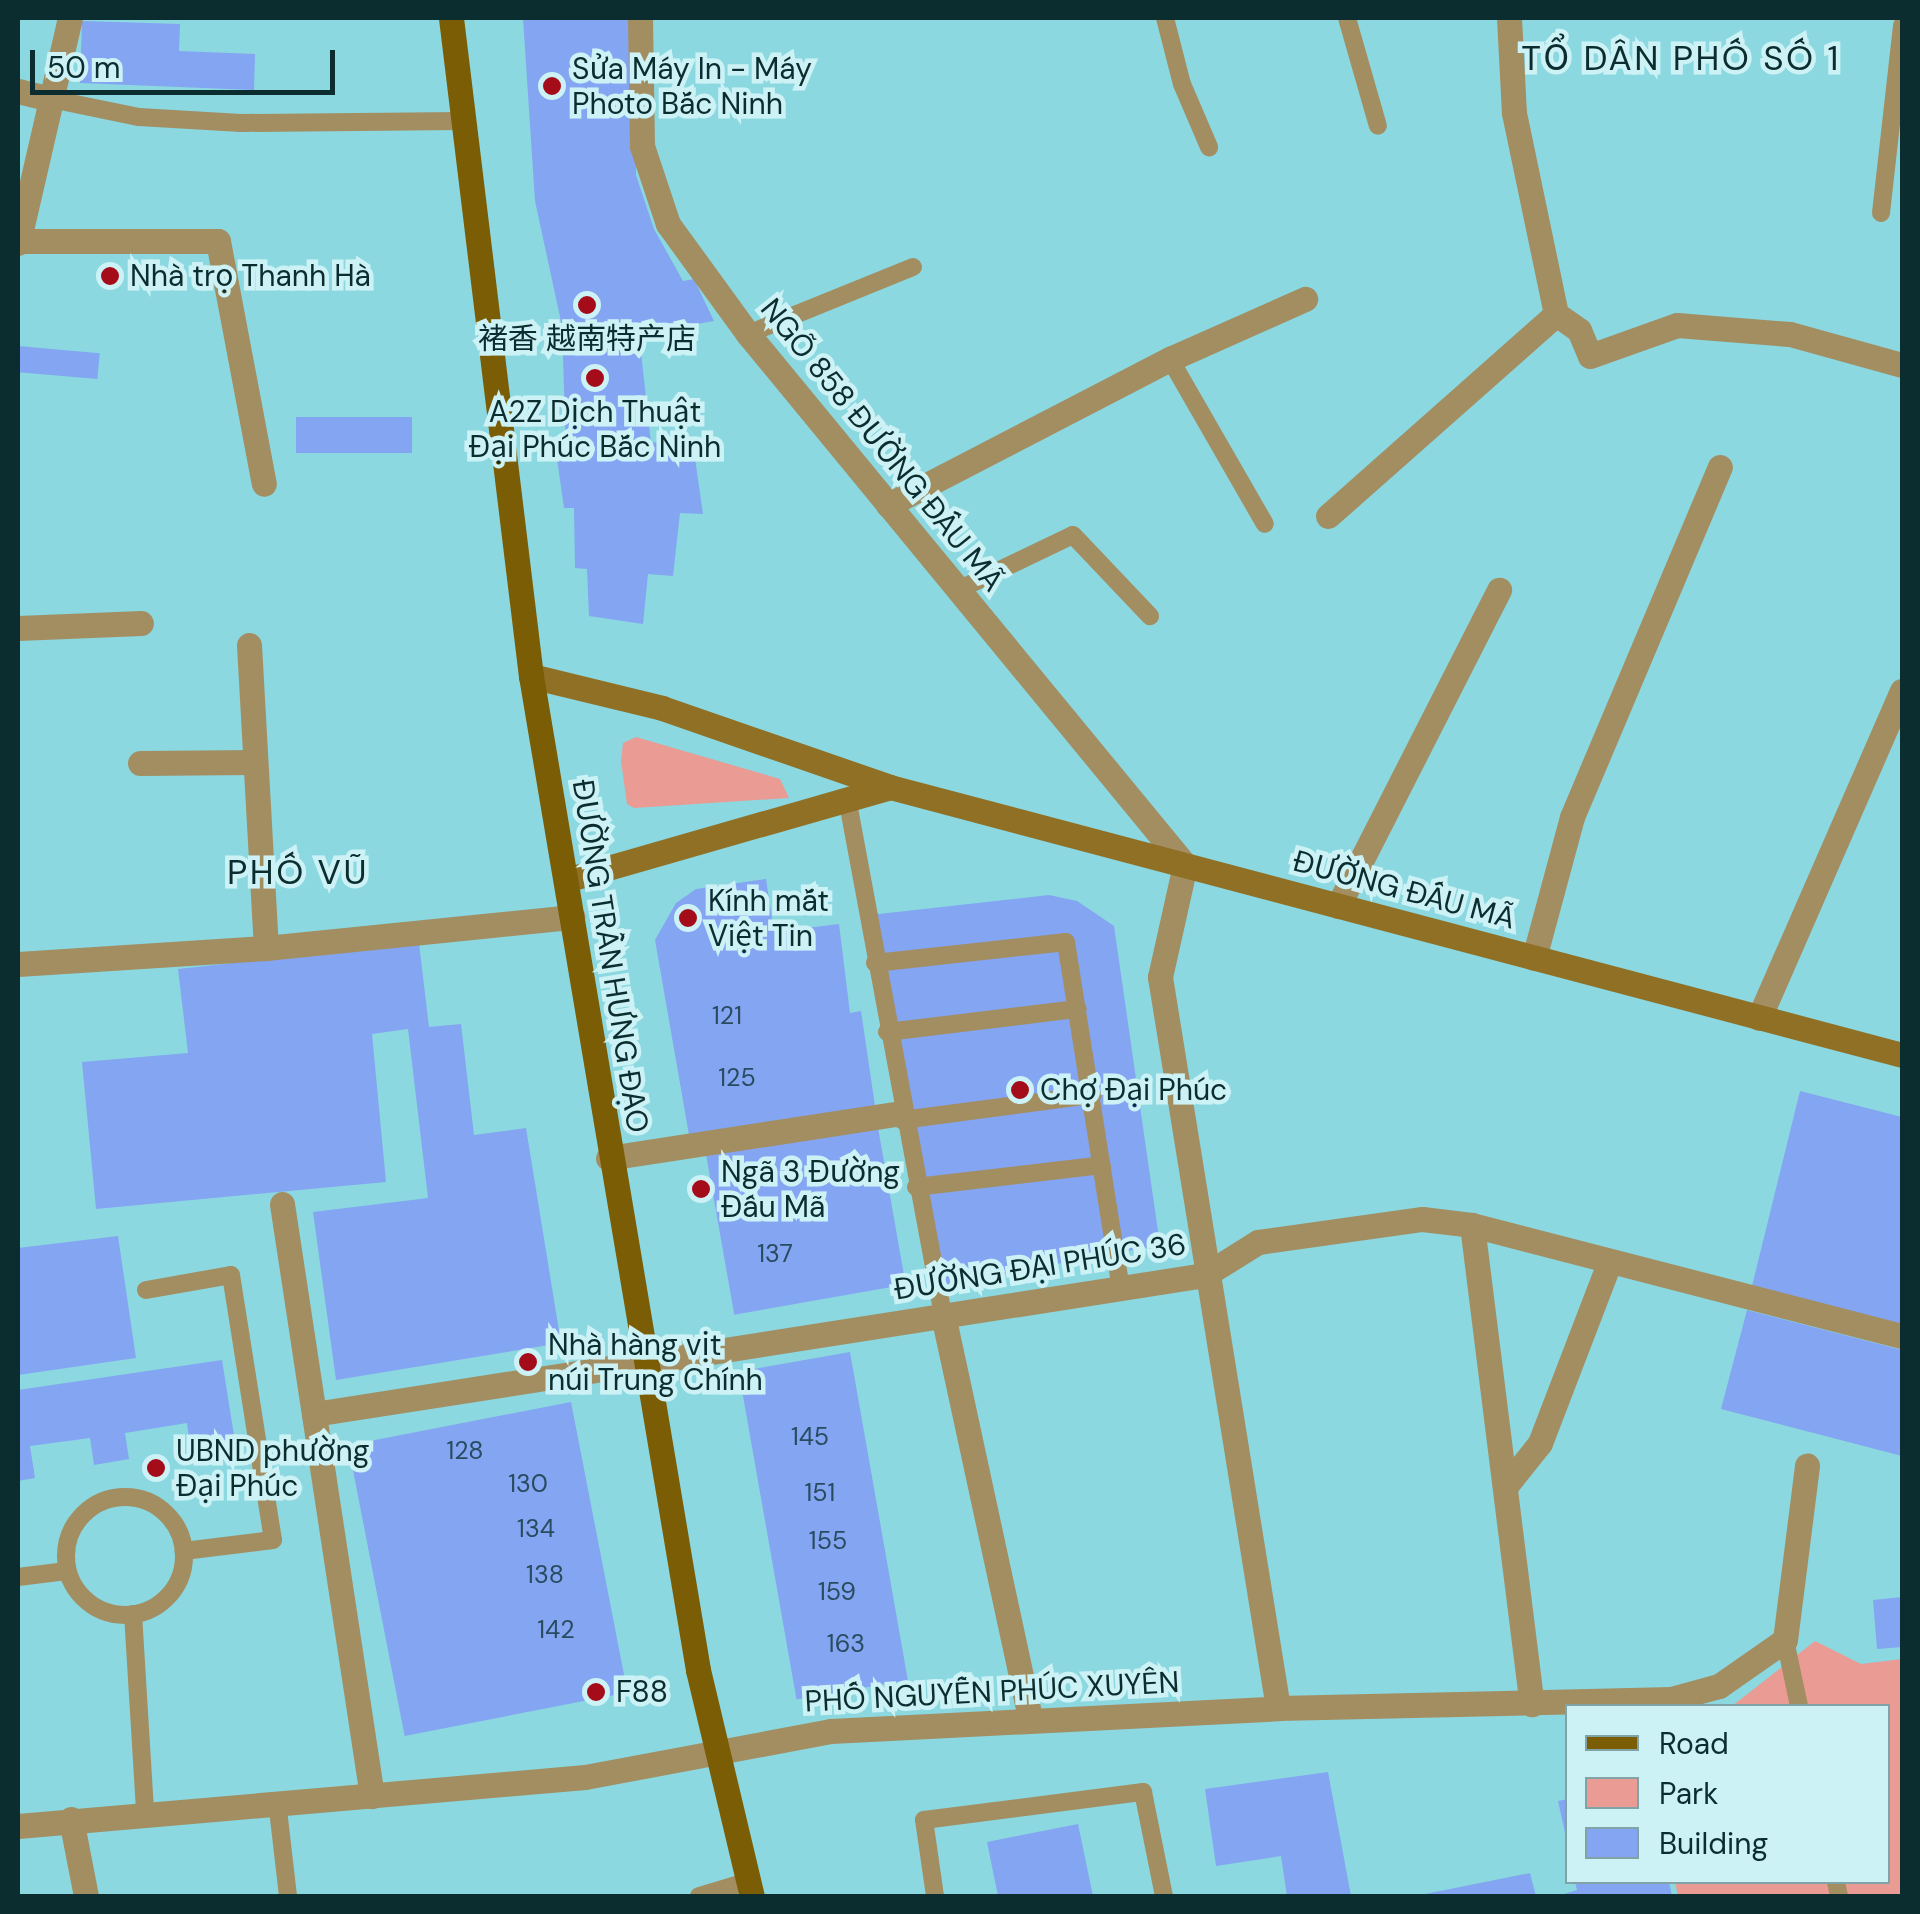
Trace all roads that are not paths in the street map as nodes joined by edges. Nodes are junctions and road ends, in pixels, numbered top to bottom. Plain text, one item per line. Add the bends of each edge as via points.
1 (70, 18) edge
2 (451, 18) edge
3 (640, 18) edge
4 (1165, 18) edge
5 (1346, 18) edge
6 (1509, 18) edge
7 (1902, 26) edge
8 (18, 91) edge
9 (51, 100) junction
10 (461, 121) junction
11 (1378, 126) dead end
12 (1209, 147) dead end
13 (1880, 213) dead end
14 (18, 242) edge
15 (912, 267) dead end
16 (1305, 298) dead end
17 (1556, 314) junction
18 (748, 334) junction
19 (1170, 359) junction
20 (1902, 365) edge
21 (1720, 467) dead end
22 (264, 484) dead end
23 (888, 504) junction
24 (1328, 516) dead end
25 (1265, 524) dead end
26 (958, 590) junction
27 (1499, 590) dead end
28 (1150, 616) dead end
29 (141, 623) dead end
30 (18, 628) edge
31 (249, 646) dead end
32 (531, 676) junction
33 (1902, 691) edge
34 (254, 762) junction
35 (140, 763) dead end
36 (890, 787) junction
37 (848, 802) junction
38 (1185, 865) junction
39 (566, 880) junction
40 (1338, 906) junction
41 (572, 917) junction
42 (266, 948) junction
43 (1534, 958) junction
44 (875, 962) junction
45 (18, 964) edge
46 (1078, 1009) junction
47 (1759, 1018) junction
48 (887, 1032) junction
49 (1902, 1054) edge
50 (1092, 1095) junction
51 (902, 1116) junction
52 (608, 1158) junction
53 (1102, 1165) junction
54 (916, 1187) junction
55 (282, 1204) dead end
56 (1472, 1225) junction
57 (1609, 1264) junction
58 (1205, 1275) junction
59 (1121, 1288) junction
60 (146, 1290) dead end
61 (943, 1315) junction
62 (1902, 1336) edge
63 (644, 1360) junction
64 (314, 1414) junction
65 (1806, 1465) dead end
66 (1505, 1487) junction
67 (184, 1550) junction
68 (67, 1571) junction
69 (18, 1577) edge
70 (133, 1614) junction
71 (1785, 1640) junction
72 (1532, 1704) junction
73 (1799, 1704) edge
74 (1278, 1708) junction
75 (1031, 1720) junction
76 (715, 1749) junction
77 (372, 1796) junction
78 (277, 1801) junction
79 (146, 1810) junction
80 (71, 1819) junction
81 (18, 1826) edge
82 (751, 1889) edge
83 (86, 1896) edge
84 (288, 1896) edge
85 (699, 1896) edge
86 (935, 1896) edge
87 (1164, 1896) edge

1 - 9 street
2 - 10 main road, ĐƯỜNG TRẦN HƯNG ĐẠO
3 - 18 street, NGÕ 858 ĐƯỜNG ĐẤU MÃ via 642,146 656,198
4 - 12 lane via 1182,84
5 - 11 lane
6 - 17 street via 1514,112
7 - 13 lane
8 - 9 street
9 - 10 lane via 139,116 241,123
9 - 14 street
10 - 32 main road, ĐƯỜNG TRẦN HƯNG ĐẠO
14 - 22 street via 218,241
15 - 18 lane
16 - 19 street
17 - 20 street via 1579,330 1590,356 1677,326 1790,334
17 - 24 street
18 - 23 street, NGÕ 858 ĐƯỜNG ĐẤU MÃ
19 - 23 street
19 - 25 lane
21 - 43 street via 1572,817
23 - 26 street, NGÕ 858 ĐƯỜNG ĐẤU MÃ
26 - 28 lane via 1074,535
26 - 38 street, NGÕ 858 ĐƯỜNG ĐẤU MÃ
27 - 40 street
29 - 30 street
31 - 34 street
32 - 36 street, ĐƯỜNG ĐẤU MÃ via 662,708
32 - 39 main road, ĐƯỜNG TRẦN HƯNG ĐẠO
33 - 47 street
34 - 35 street
34 - 42 street
36 - 37 street
36 - 38 street, ĐƯỜNG ĐẤU MÃ
37 - 39 street
37 - 44 lane
38 - 40 street, ĐƯỜNG ĐẤU MÃ
38 - 58 street via 1160,977
39 - 41 main road, ĐƯỜNG TRẦN HƯNG ĐẠO
40 - 43 street, ĐƯỜNG ĐẤU MÃ
41 - 42 street
41 - 52 main road, ĐƯỜNG TRẦN HƯNG ĐẠO
42 - 45 street
43 - 47 street, ĐƯỜNG ĐẤU MÃ
44 - 46 lane via 1066,942
44 - 48 lane
46 - 48 lane
46 - 50 lane
47 - 49 street, ĐƯỜNG ĐẤU MÃ
48 - 51 lane
50 - 51 lane
50 - 53 lane
51 - 52 street
51 - 54 lane
52 - 63 main road, ĐƯỜNG TRẦN HƯNG ĐẠO
53 - 54 lane
53 - 59 lane
54 - 61 lane
55 - 64 street
56 - 57 street, ĐƯỜNG ĐẠI PHÚC 36
56 - 58 street, ĐƯỜNG ĐẠI PHÚC 36 via 1422,1219 1258,1242
56 - 66 street
57 - 62 street, ĐƯỜNG ĐẠI PHÚC 36
57 - 66 street via 1540,1443
58 - 59 street, ĐƯỜNG ĐẠI PHÚC 36
58 - 74 street
59 - 61 street, ĐƯỜNG ĐẠI PHÚC 36
60 - 67 lane via 231,1275 273,1540
61 - 63 street, ĐƯỜNG ĐẠI PHÚC 36
61 - 75 street
63 - 64 street, ĐƯỜNG ĐẠI PHÚC 36
63 - 76 main road, ĐƯỜNG TRẦN HƯNG ĐẠO
64 - 77 street
65 - 71 street
66 - 72 street
67 - 68 lane via 179,1531 152,1503 114,1497 96,1504 70,1532
67 - 70 lane via 175,1588 162,1602
68 - 69 lane
68 - 70 lane via 89,1603
70 - 79 lane
71 - 72 street, PHỐ NGUYỄN PHÚC XUYÊN via 1719,1686 1671,1699
71 - 73 lane
72 - 74 street, PHỐ NGUYỄN PHÚC XUYÊN
74 - 75 street, PHỐ NGUYỄN PHÚC XUYÊN
75 - 76 street, PHỐ NGUYỄN PHÚC XUYÊN via 831,1731
76 - 77 street, PHỐ NGUYỄN PHÚC XUYÊN via 585,1777
76 - 82 main road, ĐƯỜNG TRẦN HƯNG ĐẠO
77 - 78 street, PHỐ NGUYỄN PHÚC XUYÊN
78 - 79 street, PHỐ NGUYỄN PHÚC XUYÊN
78 - 84 lane
79 - 80 street, PHỐ NGUYỄN PHÚC XUYÊN
80 - 81 street, PHỐ NGUYỄN PHÚC XUYÊN
80 - 83 street
82 - 85 lane
86 - 87 lane via 924,1820 1143,1792

